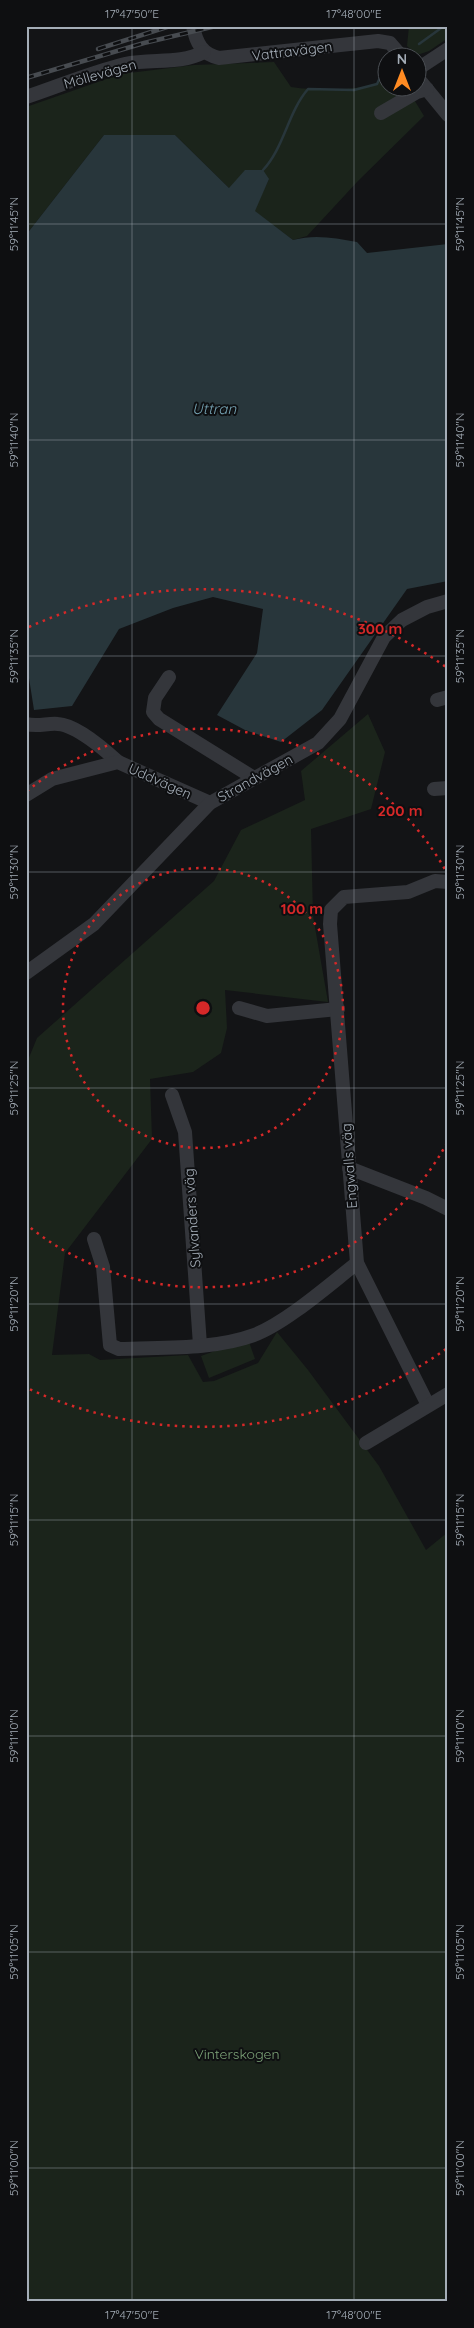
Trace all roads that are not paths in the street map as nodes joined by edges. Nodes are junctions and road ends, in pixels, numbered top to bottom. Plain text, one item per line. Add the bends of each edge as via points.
1 (194, 26) edge
2 (395, 48) edge
3 (448, 49) edge
4 (204, 52) junction
5 (426, 63) edge
6 (26, 97) edge
7 (426, 97) edge
8 (416, 98) edge
9 (382, 113) dead end
10 (448, 115) edge
11 (448, 601) edge
12 (170, 678) dead end
13 (26, 724) edge
14 (118, 762) junction
15 (254, 778) junction
16 (26, 794) edge
17 (210, 803) junction
18 (448, 882) edge
19 (26, 973) edge
20 (239, 1008) dead end
21 (338, 1009) junction
22 (172, 1095) dead end
23 (349, 1168) junction
24 (448, 1209) edge
25 (94, 1239) dead end
26 (357, 1263) junction
27 (200, 1345) junction
28 (448, 1394) edge
29 (428, 1405) junction
30 (366, 1443) dead end

1 - 4 street via 198,44
2 - 4 street, Vattravägen via 390,42 378,41 224,58
3 - 5 street
4 - 6 street, Möllevägen via 180,61 126,64
7 - 10 street
8 - 9 street
11 - 15 street, Strandvägen via 402,620 384,638 352,701 318,743
12 - 15 street via 156,698 153,712 159,719
13 - 14 street via 35,727 59,724 96,742
14 - 16 street, Uddvägen via 52,779
14 - 17 street, Uddvägen
15 - 17 street, Strandvägen
17 - 19 street, Strandvägen via 94,924
18 - 21 street, Engwalls väg via 435,882 408,892 344,897 338,901 331,910
20 - 21 street via 267,1016
21 - 23 street, Engwalls väg
22 - 27 street, Sylvanders väg via 185,1132
23 - 24 street
23 - 26 street, Engwalls väg
25 - 27 street via 103,1266 110,1345 119,1349
26 - 27 street via 281,1320 256,1334
26 - 29 street, Engwalls väg
28 - 29 street
29 - 30 street

